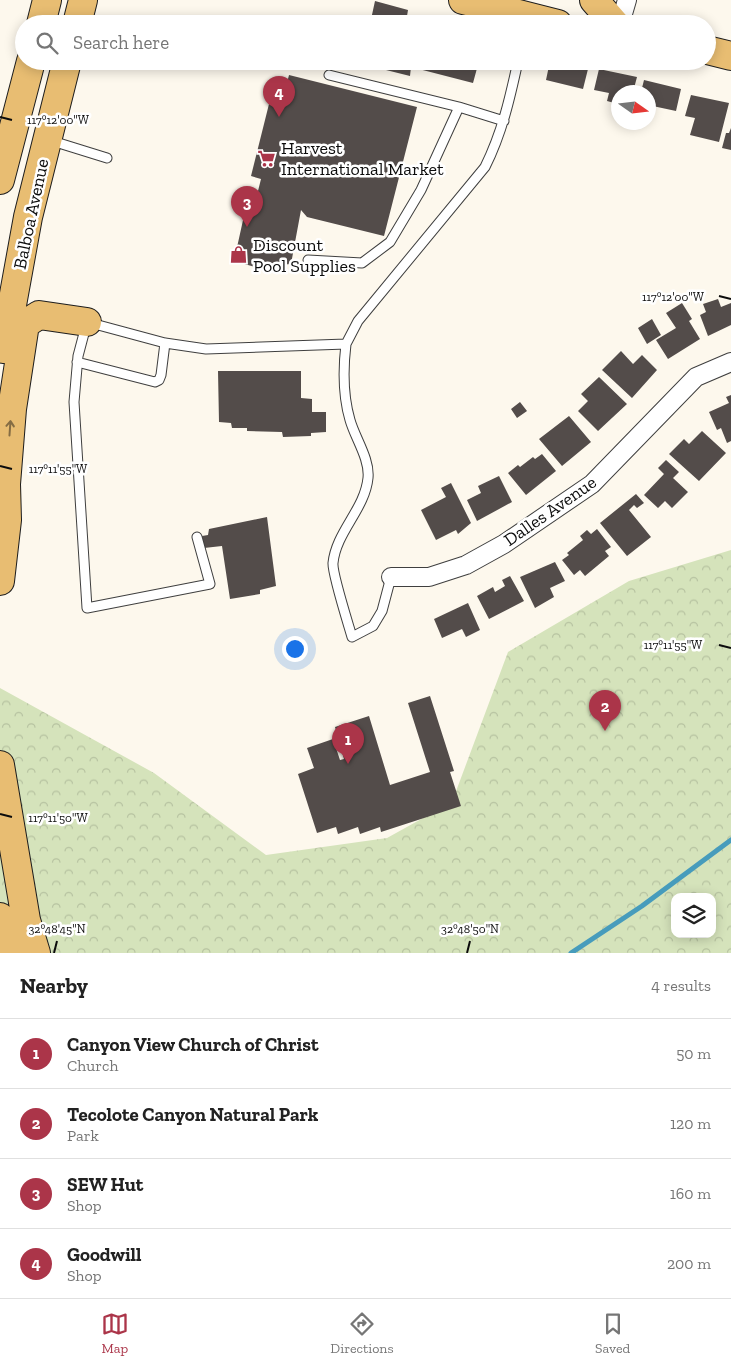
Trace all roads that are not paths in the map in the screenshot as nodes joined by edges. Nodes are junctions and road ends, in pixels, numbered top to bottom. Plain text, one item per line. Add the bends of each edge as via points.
1 (47, 0) edge
2 (83, 0) edge
3 (463, 0) edge
4 (594, 0) edge
5 (626, 0) edge
6 (43, 15) edge
7 (79, 15) edge
8 (512, 15) edge
9 (608, 15) edge
10 (622, 15) edge
11 (716, 52) edge
12 (731, 56) edge
13 (29, 70) edge
14 (65, 70) edge
15 (516, 70) edge
16 (329, 75) dead end
17 (459, 107) junction
18 (504, 121) junction
19 (47, 139) junction
20 (107, 158) dead end
21 (0, 180) edge
22 (22, 252) junction
23 (308, 260) dead end
24 (87, 322) junction
25 (165, 343) junction
26 (346, 344) junction
27 (77, 362) junction
28 (731, 362) edge
29 (0, 368) edge
30 (198, 538) dead end
31 (391, 577) joint
32 (0, 581) edge
33 (0, 765) edge
34 (0, 917) edge
35 (9, 953) edge
36 (36, 953) edge

1 - 6 main road
2 - 7 main road
3 - 8 main road
4 - 9 main road
5 - 10 street
11 - 12 main road
13 - 21 main road, Balboa Avenue
14 - 19 main road, Balboa Avenue
15 - 18 lane
16 - 17 lane
17 - 18 lane
17 - 23 lane via 421,190 390,242 362,263
18 - 26 lane via 485,167 358,321
19 - 20 lane
19 - 22 main road, Balboa Avenue
22 - 24 main road via 29,286 41,302
22 - 29 main road, Balboa Avenue
24 - 25 lane
24 - 27 lane
32 -> 24 main road via 7,520 6,484 12,409 25,324 39,315
25 - 26 lane via 206,349
25 - 27 lane via 161,376 155,382
26 - 31 lane via 343,372 349,419 368,477 332,564 352,637 373,626 382,611
27 - 30 lane via 74,402 87,608 210,584
28 - 31 street, Dalles Avenue via 696,378 592,484 504,544 466,565 429,577
33 - 36 main road via 26,920
34 - 35 main road

